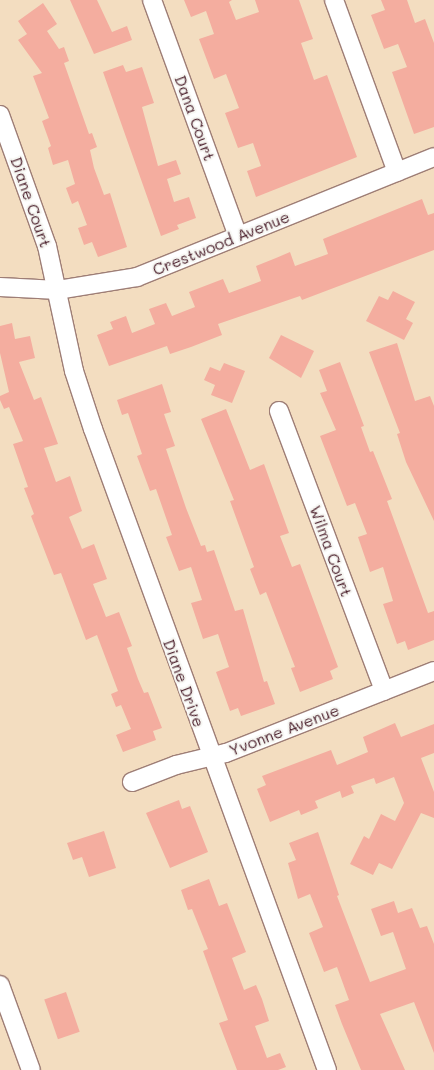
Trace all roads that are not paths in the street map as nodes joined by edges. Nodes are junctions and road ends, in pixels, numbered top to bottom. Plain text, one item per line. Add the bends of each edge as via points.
1 (152, 0) edge
2 (334, 0) edge
3 (0, 115) edge
4 (434, 157) edge
5 (397, 172) junction
6 (238, 236) junction
7 (0, 287) edge
8 (58, 290) junction
9 (279, 411) dead end
10 (434, 672) edge
11 (384, 692) junction
12 (211, 757) junction
13 (132, 782) dead end
14 (0, 985) edge
15 (30, 1070) edge
16 (328, 1070) edge

1 - 6 street, Dana Court
2 - 5 street
3 - 8 street, Diane Court via 27,187
4 - 5 street, Crestwood Avenue
5 - 6 street, Crestwood Avenue
6 - 8 street, Crestwood Avenue via 138,276
7 - 8 street, Crestwood Avenue
8 - 12 street, Diane Drive via 74,372
9 - 11 street, Wilma Court
10 - 11 street, Yvonne Avenue
11 - 12 street, Yvonne Avenue
12 - 13 street, Yvonne Avenue
12 - 16 street, Diane Drive
14 - 15 street

